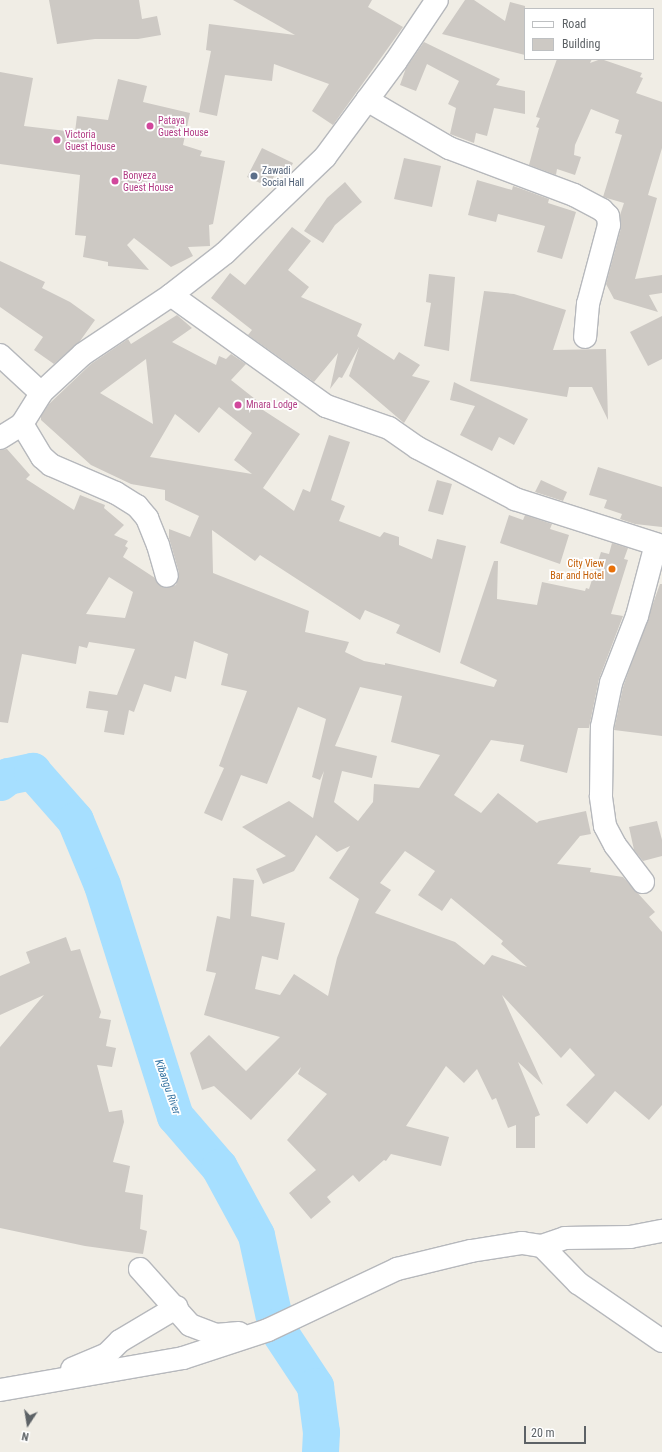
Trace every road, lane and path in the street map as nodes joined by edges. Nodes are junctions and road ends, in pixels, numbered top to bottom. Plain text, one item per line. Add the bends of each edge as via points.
1 (436, 0) edge
2 (367, 100) junction
3 (171, 295) junction
4 (585, 337) dead end
5 (0, 356) edge
6 (41, 393) junction
7 (22, 424) junction
8 (0, 438) edge
9 (659, 545) edge
10 (167, 576) dead end
11 (644, 882) dead end
12 (662, 1231) edge
13 (542, 1246) junction
14 (140, 1269) dead end
15 (177, 1307) junction
16 (268, 1330) junction
17 (662, 1341) edge
18 (36, 1384) junction
19 (0, 1390) edge

1 - 2 street
2 - 3 street via 325,157 273,209 225,253
2 - 4 street via 449,148 574,194 608,216 609,225 588,304
3 - 6 street via 83,354
3 - 9 street via 326,406 389,428 418,448 515,499
5 - 6 street
6 - 7 street
7 - 8 street
7 - 10 street via 42,457 51,465 116,493 137,506 147,518
9 - 11 street via 637,616 611,683 602,727 601,796 605,826 615,845
12 - 13 street via 624,1238 565,1238
13 - 16 street via 522,1243 478,1250 397,1269
13 - 17 street via 578,1283
14 - 15 street
15 - 16 street via 190,1325 216,1335
15 - 18 street via 120,1341 107,1354
16 - 18 street via 183,1358
18 - 19 street

